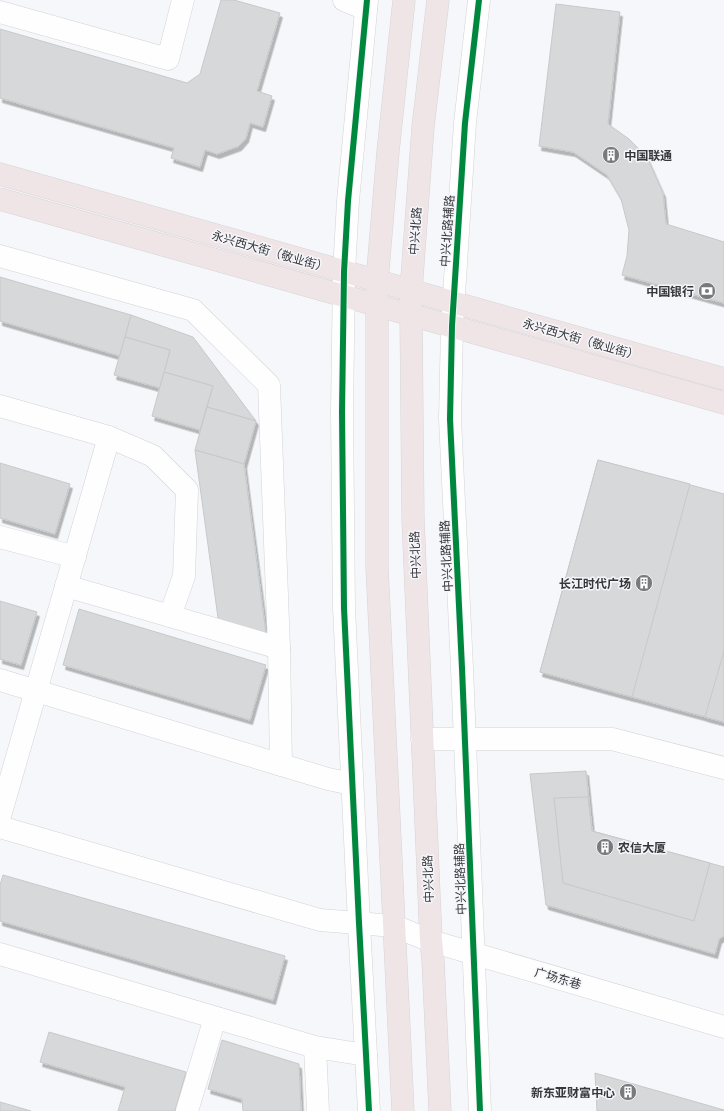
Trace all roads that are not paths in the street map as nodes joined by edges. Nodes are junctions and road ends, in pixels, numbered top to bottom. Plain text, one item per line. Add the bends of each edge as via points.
1 (183, 0) edge
2 (344, 0) edge
3 (404, 0) edge
4 (438, 0) edge
5 (479, 0) edge
6 (367, 4) edge
7 (0, 12) edge
8 (0, 174) edge
9 (0, 199) edge
10 (0, 256) edge
11 (344, 272) junction
12 (377, 281) junction
13 (411, 291) junction
14 (344, 296) junction
15 (453, 303) junction
16 (377, 305) junction
17 (411, 314) junction
18 (452, 326) junction
19 (724, 379) edge
20 (724, 403) edge
21 (0, 406) edge
22 (109, 437) junction
23 (0, 537) edge
24 (74, 558) junction
25 (66, 586) junction
26 (170, 616) junction
27 (279, 648) junction
28 (0, 680) edge
29 (36, 691) junction
30 (465, 738) junction
31 (422, 739) junction
32 (281, 765) junction
33 (724, 768) edge
34 (352, 784) junction
35 (0, 816) edge
36 (0, 827) edge
37 (359, 923) junction
38 (394, 926) junction
39 (431, 941) junction
40 (0, 954) edge
41 (474, 954) junction
42 (215, 1018) junction
43 (724, 1027) edge
44 (315, 1047) junction
45 (366, 1055) junction
46 (186, 1111) edge
47 (318, 1111) edge
48 (369, 1111) edge
49 (403, 1111) edge
50 (440, 1111) edge
51 (480, 1111) edge

1 - 7 street via 168,59
2 - 6 street
3 - 12 main road
4 - 13 main road, 中兴北路 via 423,127
5 - 15 street, 中兴北路辅路 via 465,123
6 - 11 street via 348,201
8 - 11 main road, 永兴西大街（敬业街）
9 - 14 main road, 永兴西大街（敬业街）
10 - 27 street via 193,310 269,385
11 - 12 main road, 永兴西大街（敬业街）
11 - 14 street
12 - 13 main road, 永兴西大街（敬业街）
12 - 16 main road
13 - 15 main road, 永兴西大街（敬业街）
13 - 17 main road, 中兴北路
14 - 16 main road, 永兴西大街（敬业街）
14 - 34 street via 344,608
15 - 18 street, 中兴北路辅路
15 - 19 main road, 永兴西大街（敬业街）
16 - 17 main road, 永兴西大街（敬业街）
16 - 38 main road via 377,567
17 - 18 main road, 永兴西大街（敬业街）
17 - 31 main road, 中兴北路 via 413,519
18 - 20 main road, 永兴西大街（敬业街）
18 - 30 street, 中兴北路辅路 via 450,419
21 - 22 street
22 - 24 street
22 - 26 street via 153,456 187,490 184,576
23 - 24 street
24 - 25 street
25 - 26 street
25 - 29 street
26 - 27 street
27 - 32 street
28 - 29 street
29 - 32 street
29 - 35 street
30 - 31 street
30 - 33 street via 612,739
30 - 41 street, 中兴北路辅路
31 - 39 main road, 中兴北路
32 - 34 street
34 - 37 street
36 - 37 street, 广场东巷 via 320,920
37 - 38 street, 广场东巷
37 - 45 street
38 - 39 street, 广场东巷
38 - 49 main road
39 - 41 street, 广场东巷
39 - 50 main road, 中兴北路
40 - 42 street
41 - 43 street, 广场东巷
41 - 51 street, 中兴北路辅路
42 - 44 street
42 - 46 street
44 - 45 street
44 - 47 street
45 - 48 street

